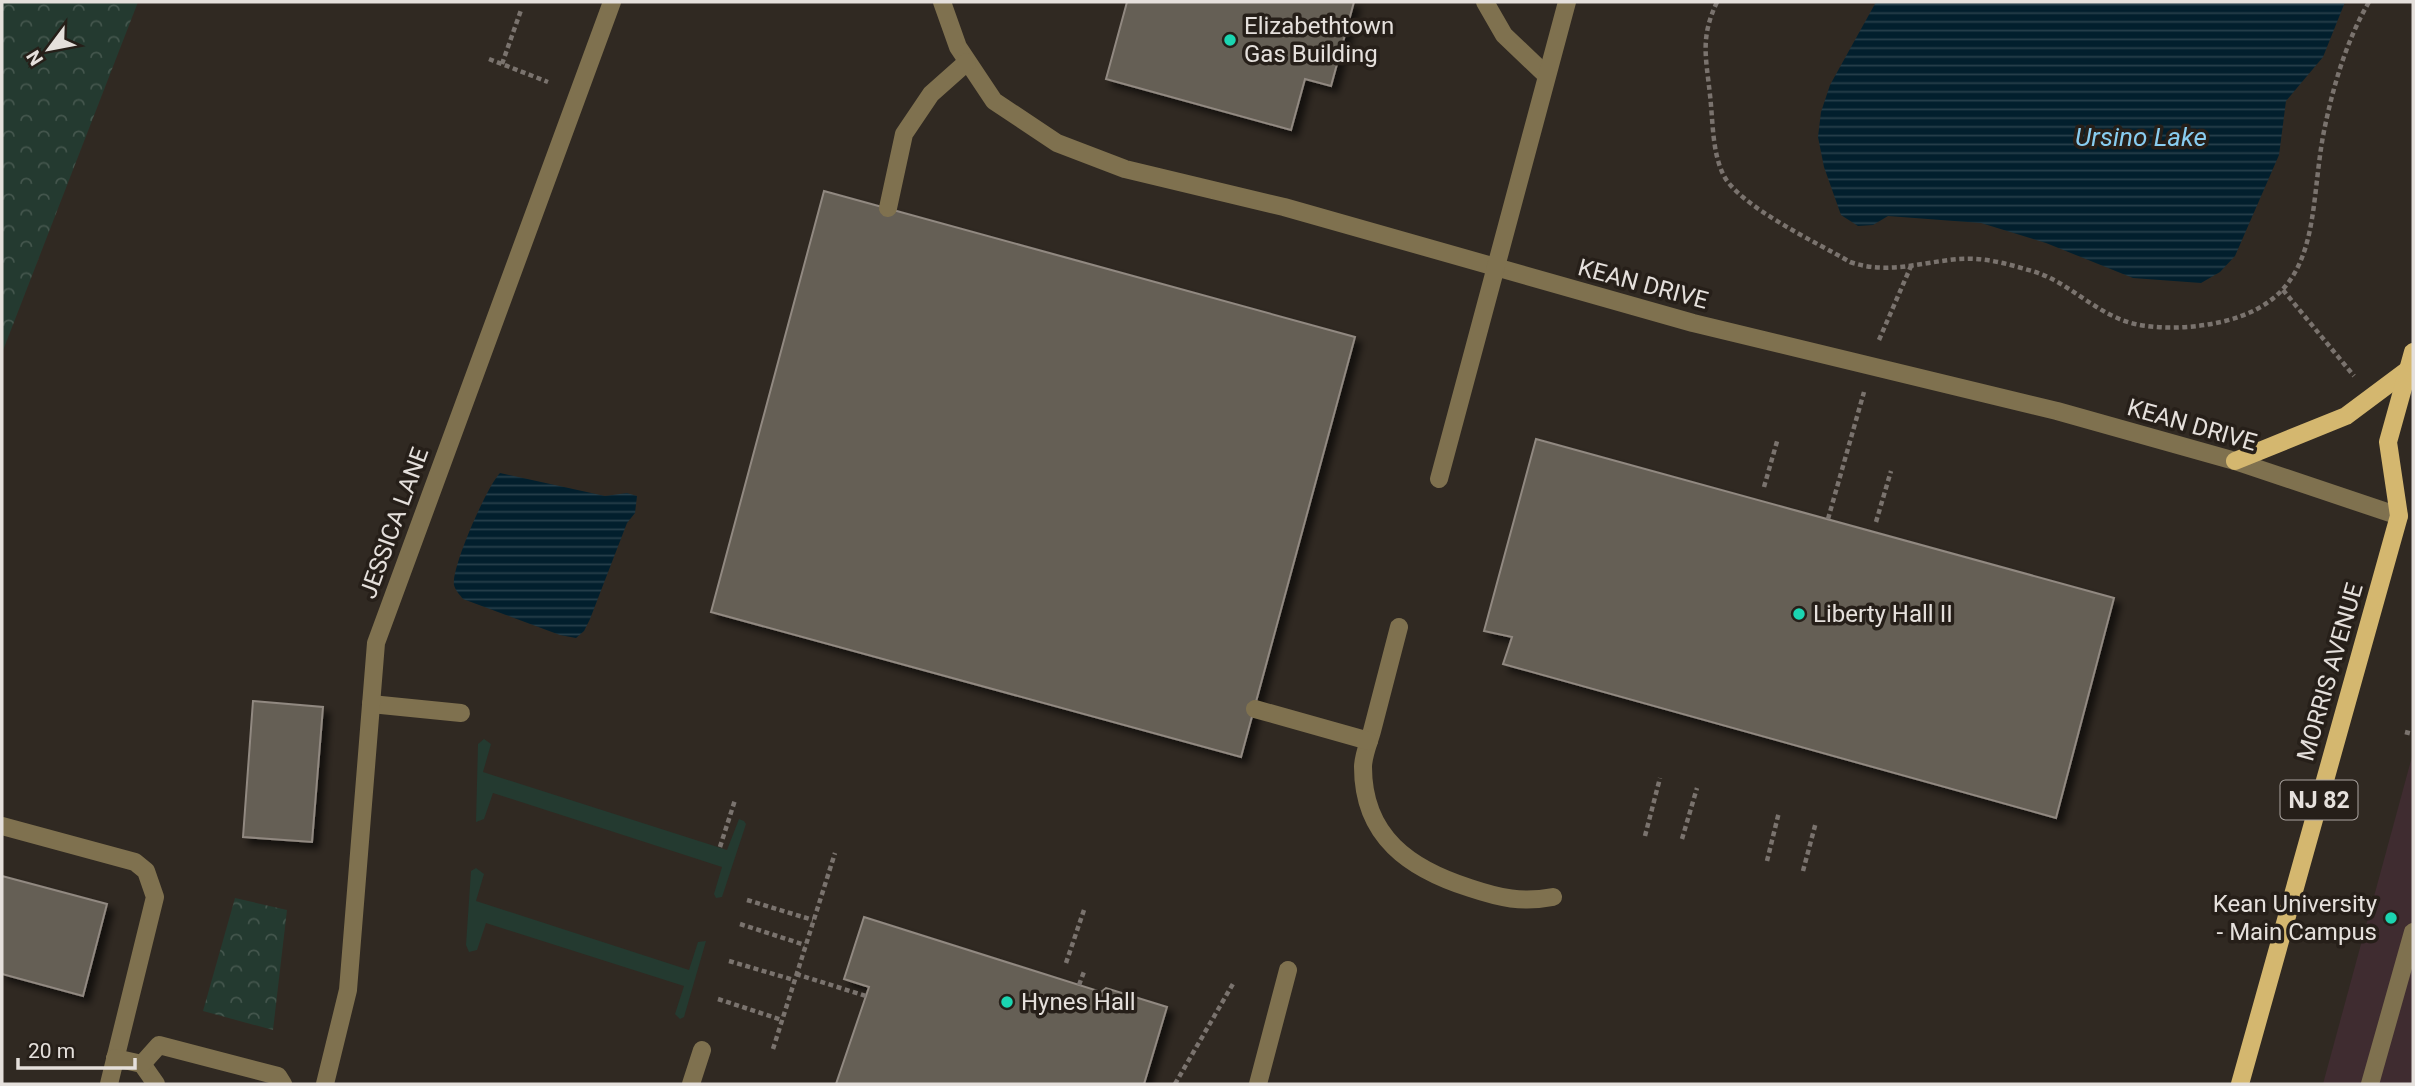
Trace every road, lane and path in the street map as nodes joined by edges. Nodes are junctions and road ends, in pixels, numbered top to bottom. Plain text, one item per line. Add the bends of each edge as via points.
1 (612, 2) edge
2 (942, 2) edge
3 (1485, 2) edge
4 (1567, 2) edge
5 (1717, 2) edge
6 (2370, 2) edge
7 (521, 10) dead end
8 (489, 60) dead end
9 (967, 62) junction
10 (502, 64) junction
11 (1546, 75) junction
12 (548, 82) dead end
13 (888, 208) dead end
14 (1911, 266) junction
15 (1495, 268) junction
16 (2283, 290) junction
17 (2411, 361) edge
18 (1871, 366) junction
19 (2356, 378) dead end
20 (1778, 438) dead end
21 (2235, 461) junction
22 (1891, 471) dead end
23 (1439, 479) dead end
24 (1764, 487) dead end
25 (2413, 501) edge
26 (2399, 516) junction
27 (1828, 519) dead end
28 (1877, 522) dead end
29 (1399, 628) dead end
30 (371, 704) junction
31 (1255, 709) dead end
32 (461, 713) dead end
33 (2405, 732) dead end
34 (2413, 734) edge
35 (1369, 741) junction
36 (1661, 778) dead end
37 (1697, 788) dead end
38 (736, 800) dead end
39 (1779, 811) dead end
40 (1816, 822) dead end
41 (2, 826) edge
42 (1645, 836) dead end
43 (1682, 839) dead end
44 (720, 848) dead end
45 (835, 853) dead end
46 (1767, 861) dead end
47 (1802, 871) dead end
48 (1553, 897) dead end
49 (747, 900) dead end
50 (1085, 907) dead end
51 (813, 920) junction
52 (740, 924) dead end
53 (2413, 932) edge
54 (805, 945) junction
55 (729, 961) dead end
56 (1066, 963) dead end
57 (1085, 969) dead end
58 (1288, 970) dead end
59 (795, 977) junction
60 (1234, 982) dead end
61 (1079, 985) dead end
62 (866, 996) dead end
63 (718, 999) dead end
64 (782, 1020) junction
65 (773, 1049) dead end
66 (702, 1050) dead end
67 (115, 1058) junction
68 (142, 1064) junction
69 (109, 1084) edge
70 (156, 1084) edge
71 (284, 1084) edge
72 (326, 1084) edge
73 (691, 1084) edge
74 (1175, 1084) edge
75 (1258, 1084) edge
76 (2240, 1084) edge
77 (2370, 1084) edge

1 - 30 street, JESSICA LANE via 376,643
2 - 9 street, KEAN DRIVE
3 - 11 street via 1504,35
4 - 11 street
5 - 14 path via 1706,25 1705,48 1717,157 1724,176 1743,199 1850,262 1885,270
6 - 16 path via 2348,44 2336,82 2304,249
7 - 10 path
8 - 10 path
9 - 13 street via 931,94 904,134
9 - 15 street, KEAN DRIVE via 995,102 1057,143 1125,169 1284,207
10 - 12 path
11 - 15 street
14 - 16 path via 1992,260 2054,279 2104,312 2133,324 2162,328 2204,326 2243,316 2260,310
14 - 18 path
15 - 18 street, KEAN DRIVE
15 - 23 street
16 - 19 path
17 - 21 main road via 2346,416
17 - 26 main road, MORRIS AVENUE / NJ 82 via 2388,442
18 - 21 street, KEAN DRIVE
18 - 27 path
20 - 24 path
21 - 26 street, KEAN DRIVE
22 - 28 path
25 - 26 main road, MORRIS AVENUE / NJ 82
26 - 76 main road, MORRIS AVENUE / NJ 82
29 - 35 street
30 - 32 street
30 - 72 street, JESSICA LANE via 348,990
31 - 35 street
33 - 34 path
35 - 48 street via 1362,765 1370,810 1385,837 1408,862 1434,877 1503,899 1528,902
36 - 42 path
37 - 43 path
38 - 44 path
39 - 46 path
40 - 47 path
41 - 67 street via 135,862 153,884 155,897
45 - 51 path
49 - 51 path
50 - 56 path
51 - 54 path
52 - 54 path
53 - 77 street
54 - 59 path
55 - 59 path
57 - 61 path
58 - 75 street
59 - 62 path
59 - 64 path
60 - 74 path
63 - 64 path
64 - 65 path
66 - 73 street
67 - 68 street
67 - 69 street
68 - 70 street
68 - 71 street via 159,1045 278,1076

